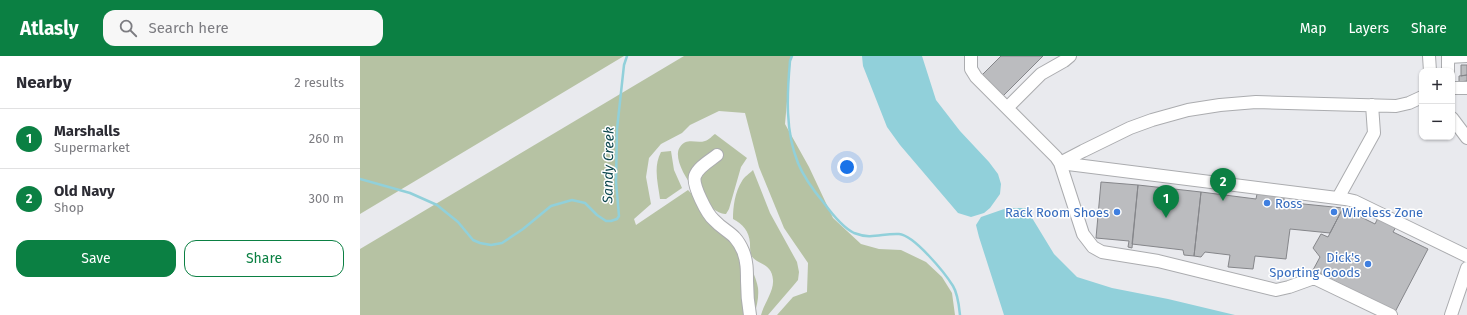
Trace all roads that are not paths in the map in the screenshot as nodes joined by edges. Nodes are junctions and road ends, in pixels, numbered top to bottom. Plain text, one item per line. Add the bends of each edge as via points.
1 (971, 56) edge
2 (1070, 56) edge
3 (1429, 56) edge
4 (1467, 56) edge
5 (1467, 62) edge
6 (1448, 67) edge
7 (1430, 68) edge
8 (1455, 88) edge
9 (1467, 88) edge
10 (1419, 99) edge
11 (1372, 105) junction
12 (1007, 108) junction
13 (1455, 122) edge
14 (1467, 138) edge
15 (717, 155) dead end
16 (1060, 163) junction
17 (1338, 198) junction
18 (1467, 256) edge
19 (1467, 268) edge
20 (750, 315) edge
21 (1391, 315) edge
22 (1451, 315) edge

1 - 12 street via 971,69 976,77
2 - 12 street via 1041,74
3 - 7 street
4 - 6 street via 1448,56
5 - 6 street
8 - 9 street
10 - 11 street via 1396,106
11 - 16 street via 1256,102 1188,110 1130,128
11 - 17 street via 1374,133
12 - 16 street
13 - 14 street
15 - 20 street via 699,171 694,180 709,214 732,234 742,250 746,260
16 - 17 street
16 - 21 street via 1083,234 1093,247 1102,252 1158,261 1276,290 1289,288 1314,278
17 - 18 street via 1354,201
19 - 22 street

